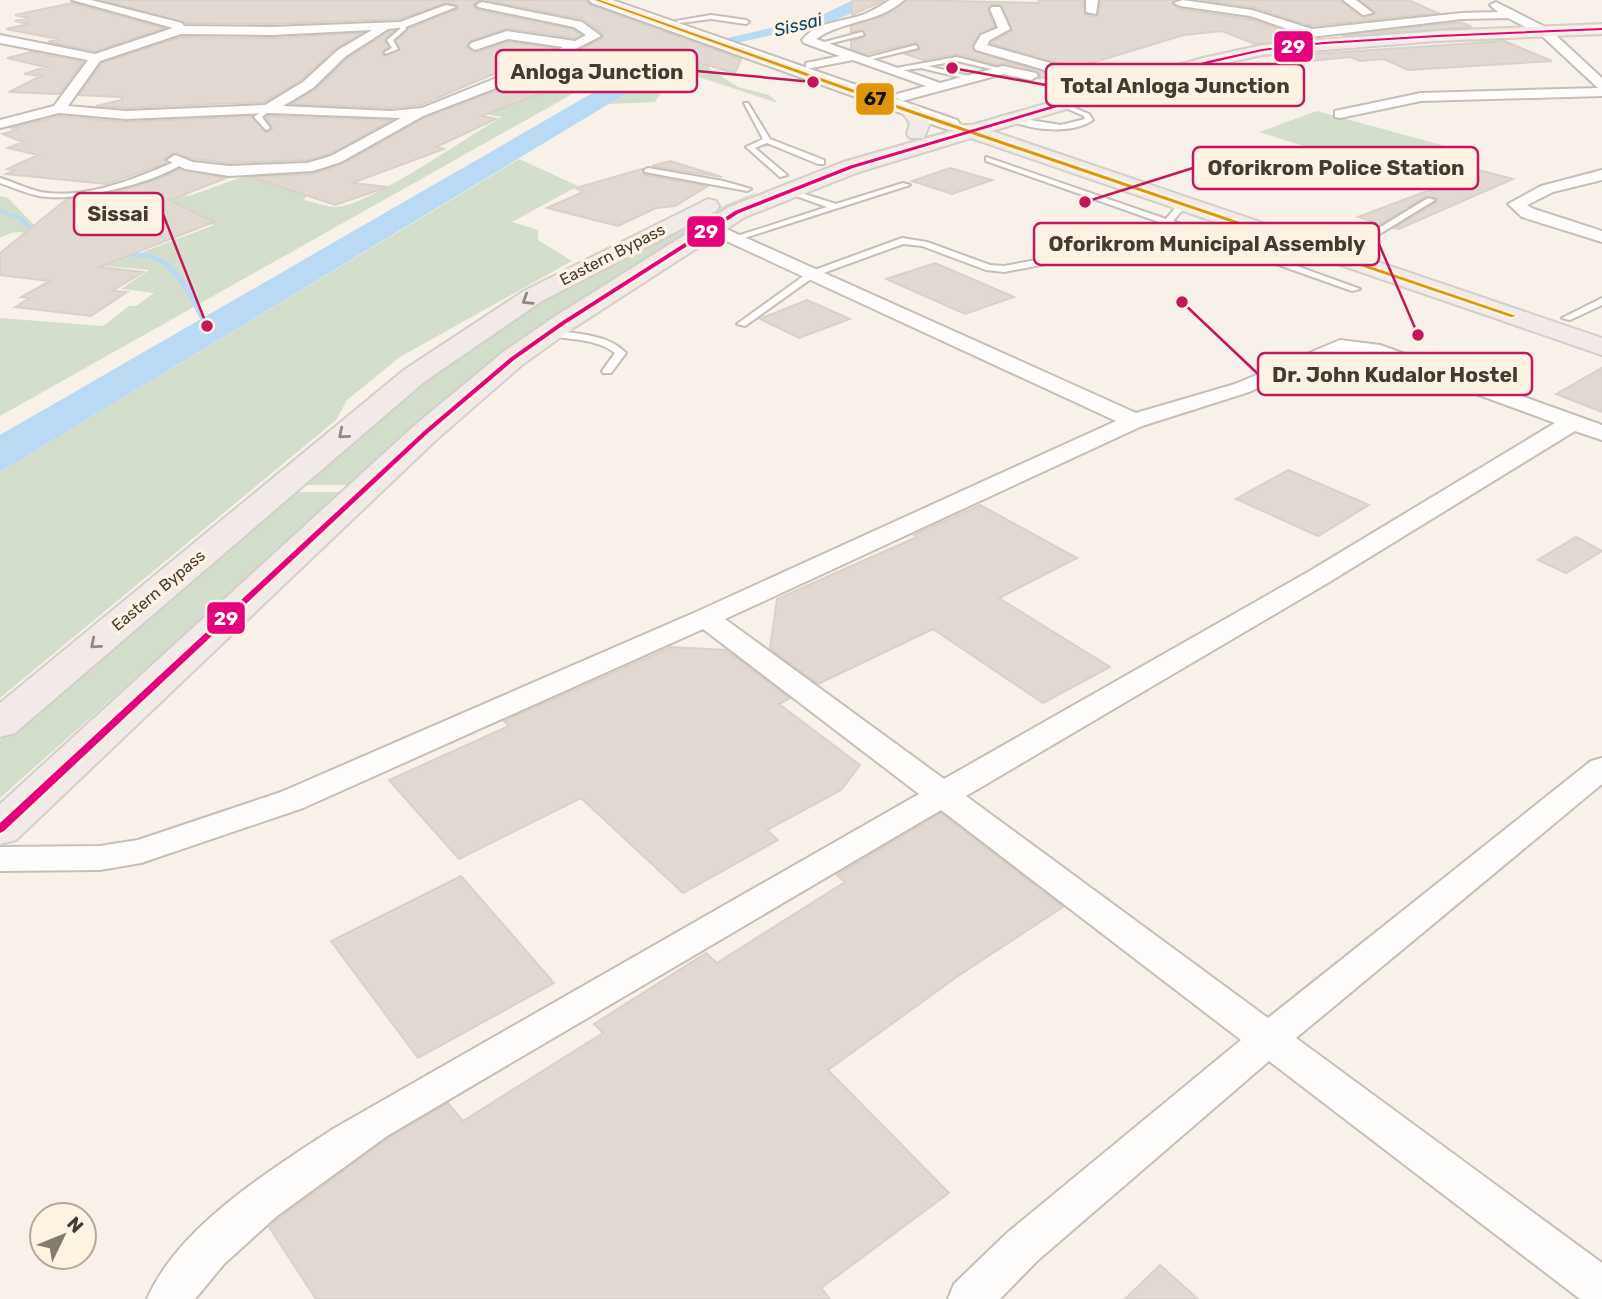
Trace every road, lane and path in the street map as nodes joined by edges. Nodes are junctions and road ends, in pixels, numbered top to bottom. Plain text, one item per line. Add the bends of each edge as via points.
1 (78, 0) edge
2 (597, 0) edge
3 (620, 0) edge
4 (898, 0) edge
5 (1349, 0) edge
6 (1489, 0) edge
7 (1180, 3) dead end
8 (482, 5) dead end
9 (450, 7) dead end
10 (996, 9) dead end
11 (1367, 13) dead end
12 (1510, 15) junction
13 (679, 21) junction
14 (746, 22) dead end
15 (1602, 23) edge
16 (402, 25) junction
17 (378, 27) junction
18 (1539, 29) junction
19 (1602, 29) edge
20 (180, 30) junction
21 (862, 34) dead end
22 (0, 39) edge
23 (820, 44) junction
24 (578, 45) junction
25 (475, 46) dead end
26 (741, 47) junction
27 (916, 47) dead end
28 (387, 53) dead end
29 (96, 58) junction
30 (856, 58) junction
31 (811, 66) junction
32 (921, 66) junction
33 (888, 70) junction
34 (1003, 70) junction
35 (971, 78) junction
36 (504, 80) junction
37 (1100, 82) junction
38 (1602, 85) edge
39 (940, 86) junction
40 (548, 89) dead end
41 (1074, 89) junction
42 (1602, 92) edge
43 (746, 104) dead end
44 (1061, 104) junction
45 (59, 108) junction
46 (268, 109) junction
47 (424, 112) junction
48 (1340, 114) dead end
49 (1011, 118) junction
50 (910, 123) junction
51 (0, 124) edge
52 (969, 125) junction
53 (266, 128) dead end
54 (767, 140) junction
55 (1046, 155) junction
56 (989, 159) dead end
57 (178, 162) joint
58 (821, 162) junction
59 (648, 170) dead end
60 (1602, 175) edge
61 (0, 180) edge
62 (785, 183) junction
63 (906, 185) dead end
64 (747, 189) junction
65 (1431, 200) dead end
66 (836, 207) junction
67 (1176, 212) junction
68 (724, 233) junction
69 (1602, 237) edge
70 (1352, 247) junction
71 (812, 274) junction
72 (1355, 289) dead end
73 (1602, 301) edge
74 (1567, 318) junction
75 (742, 324) dead end
76 (1602, 330) edge
77 (548, 333) junction
78 (1602, 347) edge
79 (607, 372) dead end
80 (1134, 421) junction
81 (1573, 422) junction
82 (1602, 433) edge
83 (706, 618) junction
84 (0, 724) edge
85 (1602, 768) edge
86 (941, 796) junction
87 (0, 829) edge
88 (0, 859) edge
89 (1269, 1039) junction
90 (1602, 1289) edge
91 (169, 1299) edge
92 (970, 1299) edge

1 - 20 street via 178,25
2 - 26 main road via 701,39
3 - 13 main road
4 - 23 street via 873,15 810,35 808,40
5 - 11 street
6 - 12 street
7 - 12 street via 1252,13 1311,33
8 - 24 street via 578,24 594,33
9 - 16 street
10 - 37 street via 1004,29 985,38 980,47
12 - 18 street
13 - 14 lane via 711,17
13 - 26 main road
15 - 18 highway, Eastern Bypass
16 - 17 street
16 - 28 lane via 389,41 395,49
17 - 20 street
17 - 46 street via 383,29
18 - 19 highway, Eastern Bypass
18 - 37 highway, Eastern Bypass via 1410,31 1239,46
18 - 38 street
18 - 44 highway, Eastern Bypass via 1262,51
20 - 29 street
21 - 23 lane
22 - 29 street
23 - 30 street
24 - 25 street via 508,35
24 - 36 street
26 - 31 main road
26 - 50 main road
27 - 30 lane
29 - 45 street
30 - 31 street
30 - 33 street
31 - 50 main road
32 - 33 lane
32 - 34 lane via 957,59
32 - 35 lane
33 - 39 street
34 - 35 street
34 - 41 street
35 - 39 street
36 - 40 lane
36 - 47 street
37 - 41 highway, Eastern Bypass
39 - 50 street
41 - 52 highway, Eastern Bypass
42 - 48 street via 1421,97
43 - 54 lane
44 - 49 highway, Eastern Bypass
44 - 49 lane via 1087,114 1089,120 1068,126
45 - 46 street via 126,115
45 - 51 street
46 - 47 street via 391,115
46 - 53 lane via 258,117
47 - 57 street via 336,159 308,168 229,170
49 - 52 highway, Eastern Bypass
50 - 52 highway, Eastern Bypass
50 - 52 main road
50 - 55 highway via 976,146
50 - 58 highway, Eastern Bypass
50 - 62 highway, Eastern Bypass via 851,167
52 - 55 highway
52 - 70 highway
54 - 58 lane
54 - 62 lane via 750,147
55 - 67 highway
56 - 67 lane
57 - 61 lane via 126,183 62,196
58 - 62 highway, Eastern Bypass
59 - 64 lane
60 - 69 street via 1547,189 1516,204 1528,213
62 - 64 highway, Eastern Bypass
62 - 66 lane
62 - 68 highway, Eastern Bypass via 737,212
63 - 66 lane
64 -> 84 highway, Eastern Bypass via 533,296 423,369
65 - 70 lane
66 - 68 lane
67 - 71 lane via 1154,238 1142,243 1004,270 902,241
67 - 72 lane
67 - 78 highway
68 - 71 street
68 - 77 highway, Eastern Bypass
70 - 74 highway
71 - 75 lane
71 - 80 street
73 - 74 lane
74 - 76 highway
77 - 79 lane via 611,345 621,352
77 - 87 highway, Eastern Bypass via 426,432
80 - 81 street via 1242,388 1348,345 1373,349
80 - 83 street
81 - 82 street
81 - 86 street via 1317,578
83 - 86 street
83 - 88 street via 279,805 141,852 100,858
85 - 89 street
86 - 89 street
86 - 91 street via 373,1124 321,1159 215,1244
89 - 90 street
89 - 92 street via 1022,1247

